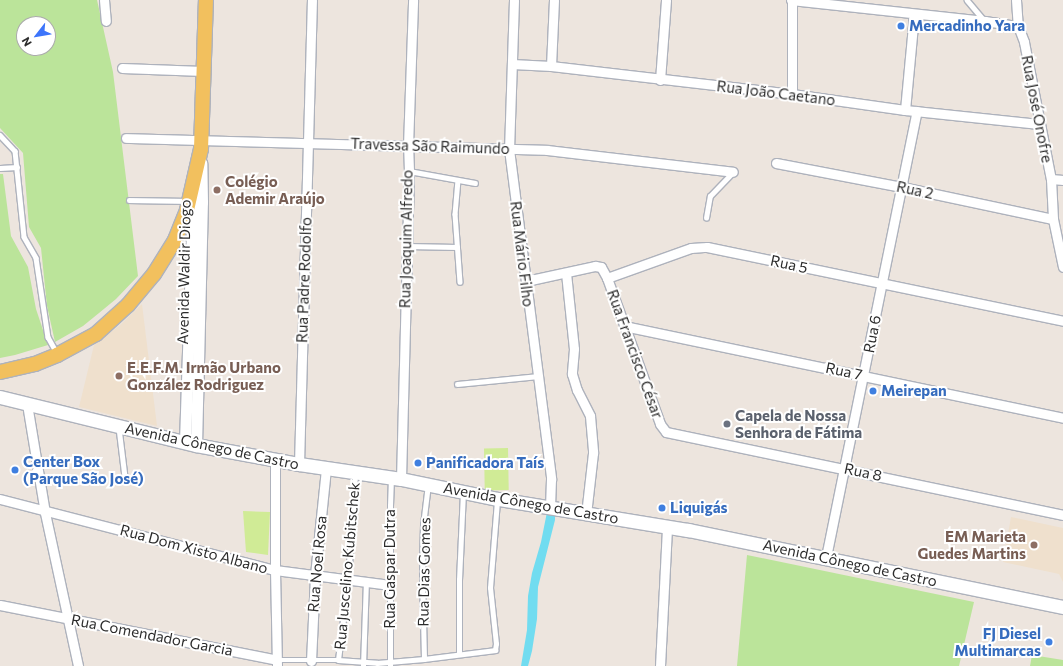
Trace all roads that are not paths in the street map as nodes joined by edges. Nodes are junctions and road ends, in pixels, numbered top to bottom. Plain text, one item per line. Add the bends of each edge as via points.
1 (104, 0) edge
2 (206, 0) edge
3 (312, 0) edge
4 (413, 0) edge
5 (514, 0) edge
6 (554, 0) edge
7 (666, 0) edge
8 (792, 0) edge
9 (967, 0) edge
10 (1016, 0) edge
11 (914, 14) junction
12 (106, 21) dead end
13 (984, 21) junction
14 (1018, 26) junction
15 (512, 64) junction
16 (550, 66) junction
17 (122, 68) dead end
18 (203, 72) junction
19 (660, 80) junction
20 (792, 94) junction
21 (905, 110) junction
22 (917, 111) junction
23 (1039, 124) junction
24 (0, 135) edge
25 (126, 138) dead end
26 (307, 142) junction
27 (201, 144) junction
28 (408, 146) junction
29 (509, 149) junction
30 (776, 163) dead end
31 (16, 167) junction
32 (0, 168) edge
33 (408, 171) junction
34 (733, 172) joint
35 (1051, 179) junction
36 (458, 180) junction
37 (1063, 180) edge
38 (475, 183) dead end
39 (194, 186) junction
40 (902, 187) junction
41 (129, 200) dead end
42 (189, 201) junction
43 (706, 218) dead end
44 (1053, 220) junction
45 (406, 246) junction
46 (457, 247) junction
47 (1063, 266) edge
48 (566, 273) junction
49 (607, 278) junction
50 (526, 281) junction
51 (460, 282) dead end
52 (881, 284) junction
53 (1063, 321) edge
54 (624, 326) junction
55 (195, 327) junction
56 (57, 355) junction
57 (0, 372) edge
58 (864, 375) junction
59 (539, 376) junction
60 (457, 384) dead end
61 (0, 397) edge
62 (27, 404) junction
63 (1063, 418) edge
64 (118, 426) junction
65 (664, 430) joint
66 (191, 443) junction
67 (275, 459) junction
68 (299, 464) junction
69 (326, 468) junction
70 (845, 468) junction
71 (355, 472) junction
72 (125, 477) dead end
73 (396, 478) junction
74 (428, 484) junction
75 (463, 492) junction
76 (0, 499) edge
77 (498, 499) junction
78 (550, 507) junction
79 (45, 509) junction
80 (586, 514) junction
81 (1063, 515) edge
82 (667, 526) junction
83 (826, 557) junction
84 (274, 570) junction
85 (315, 576) junction
86 (348, 580) junction
87 (366, 581) junction
88 (390, 585) junction
89 (0, 605) edge
90 (1063, 607) edge
91 (68, 619) junction
92 (459, 654) junction
93 (424, 659) junction
94 (338, 660) junction
95 (404, 660) junction
96 (277, 663) edge
97 (311, 663) edge
98 (363, 663) edge
99 (390, 664) edge
100 (78, 666) edge
101 (404, 666) edge
102 (660, 666) edge

1 - 12 street
2 - 18 main road, Avenida Waldir Diogo
3 - 26 street, Rua Padre Rodolfo
4 - 28 street, Rua Joaquim Alfredo
5 - 15 street, Rua Mário Filho
6 - 16 street
7 - 19 street
8 - 11 street
8 - 20 street
9 - 13 lane
10 - 14 street, Rua José Onofre
11 - 13 street
11 - 21 street
13 - 14 street
14 - 23 street, Rua José Onofre via 1024,42
15 - 16 street, Rua João Caetano
15 - 29 street, Rua Mário Filho
16 - 19 street, Rua João Caetano
17 - 18 street
18 - 27 main road, Avenida Waldir Diogo
19 - 20 street, Rua João Caetano
20 - 21 street, Rua João Caetano
21 - 22 street, Rua João Caetano
22 - 23 street, Rua João Caetano
22 - 40 street, Rua 6
23 - 35 street, Rua José Onofre
24 - 31 lane via 15,151
25 - 27 street, Travessa São Raimundo
26 - 27 street, Travessa São Raimundo
26 - 28 street, Travessa São Raimundo
26 - 68 street, Rua Padre Rodolfo
27 - 39 main road, Avenida Waldir Diogo
27 - 55 street, Avenida Waldir Diogo via 202,202
28 - 29 street, Travessa São Raimundo
28 - 33 street, Rua Joaquim Alfredo
29 - 34 street, Travessa São Raimundo via 547,150
29 - 50 street, Rua Mário Filho
30 - 40 street, Rua 2
31 - 32 lane
31 - 56 lane via 24,236 36,258 48,337
33 - 36 lane
33 - 45 street, Rua Joaquim Alfredo
34 - 43 lane via 710,196
35 - 37 street
35 - 44 street, Rua José Onofre
36 - 38 lane
36 - 46 lane via 455,214
39 - 42 main road, Avenida Waldir Diogo
39 - 55 street, Avenida Waldir Diogo
40 - 44 street, Rua 2
40 - 52 street, Rua 6
41 - 42 lane
42 - 56 main road, Avenida Waldir Diogo via 175,240 154,274 133,300 96,334
44 - 47 street, Rua José Onofre
45 - 46 lane
45 - 73 street, Rua Joaquim Alfredo
46 - 51 lane
48 - 49 street via 598,266
48 - 50 street
48 - 80 street via 574,348 572,374 590,416 593,453
49 - 52 street, Rua 5 via 691,248 707,247
49 - 54 street, Rua Francisco César
50 - 59 street, Rua Mário Filho
52 - 53 street, Rua 5
52 - 58 street, Rua 6
54 - 58 street, Rua 7
54 - 65 street, Rua Francisco César
55 - 66 street, Avenida Waldir Diogo
56 - 57 main road, Avenida Waldir Diogo via 35,364
58 - 63 street, Rua 7
58 - 70 street, Rua 6
59 - 60 lane
59 - 78 street, Rua Mário Filho via 551,479
61 - 62 main road, Avenida Cônego de Castro
62 - 64 main road, Avenida Cônego de Castro
62 - 79 street
64 - 66 main road, Avenida Cônego de Castro
64 - 72 lane
65 - 70 street, Rua 8 via 668,433
66 - 67 main road, Avenida Cônego de Castro
67 - 68 main road, Avenida Cônego de Castro
67 - 84 street
68 - 69 main road, Avenida Cônego de Castro
69 - 71 main road, Avenida Cônego de Castro
69 - 85 street, Rua Noel Rosa
70 - 81 street, Rua 8
70 - 83 street, Rua 6
71 - 73 main road, Avenida Cônego de Castro
71 - 86 lane, Rua Juscelino Kubitschek
73 - 74 main road, Avenida Cônego de Castro
73 - 88 lane, Rua Gaspar Dutra via 390,506
74 - 75 main road, Avenida Cônego de Castro
74 - 93 lane, Rua Dias Gomes via 423,525
75 - 77 main road, Avenida Cônego de Castro
75 - 92 lane
76 - 79 street, Rua Dom Xisto Albano
77 - 78 main road, Avenida Cônego de Castro
77 - 92 lane, Rua Comendador Garcia via 490,588 496,644 494,650
78 - 80 main road, Avenida Cônego de Castro
79 - 84 street, Rua Dom Xisto Albano
79 - 91 street
80 - 82 main road, Avenida Cônego de Castro
82 - 83 main road, Avenida Cônego de Castro
82 - 102 street
83 - 90 main road, Avenida Cônego de Castro
84 - 85 street, Rua Dom Xisto Albano
84 - 96 street
85 - 86 street, Rua Dom Xisto Albano
85 - 97 street, Rua Noel Rosa
86 - 87 street, Rua Dom Xisto Albano
86 - 94 lane, Rua Juscelino Kubitschek
87 - 88 street, Rua Dom Xisto Albano
87 - 98 lane
88 - 99 lane, Rua Gaspar Dutra
89 - 91 street, Rua Comendador Garcia
91 - 96 street, Rua Comendador Garcia
91 - 100 street
92 - 93 lane, Rua Comendador Garcia
93 - 95 lane, Rua Comendador Garcia
94 - 97 lane, Rua Comendador Garcia
94 - 98 lane, Rua Comendador Garcia
95 - 99 lane, Rua Comendador Garcia
95 - 101 lane
96 - 97 lane, Rua Comendador Garcia
98 - 99 lane, Rua Comendador Garcia

